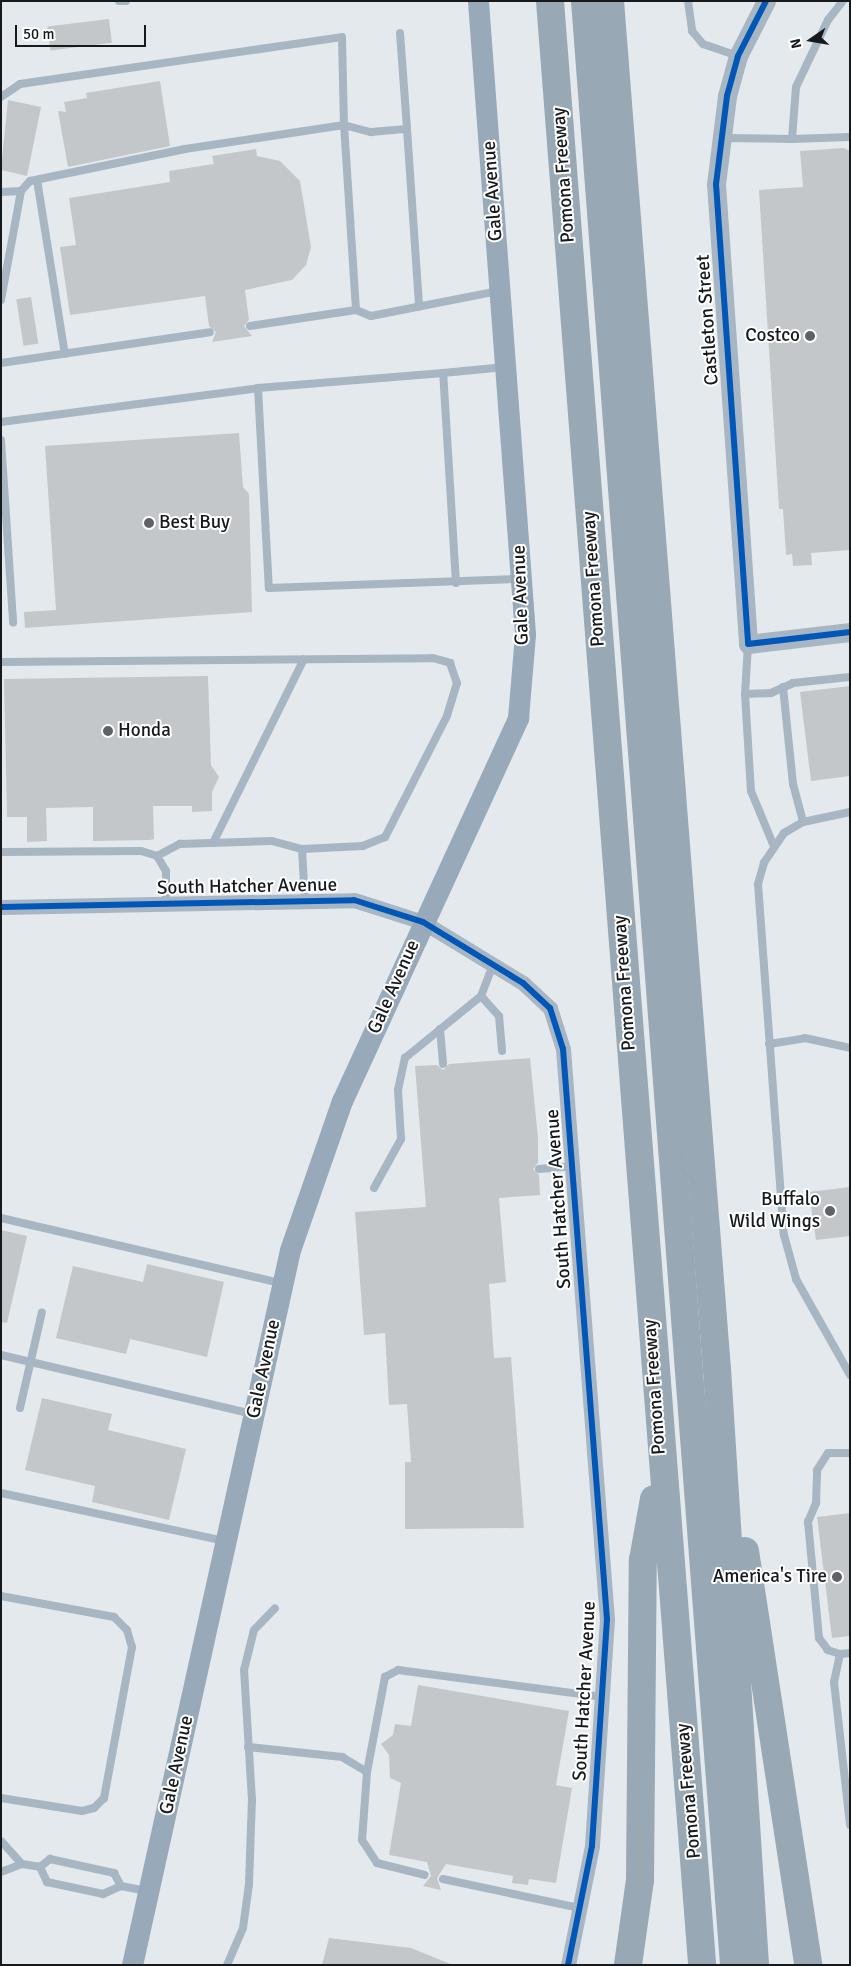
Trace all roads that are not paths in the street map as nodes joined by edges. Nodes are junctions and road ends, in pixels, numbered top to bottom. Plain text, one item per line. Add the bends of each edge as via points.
1 (119, 1) edge
2 (126, 1) edge
3 (478, 1) edge
4 (550, 1) edge
5 (573, 1) edge
6 (585, 1) edge
7 (610, 1) edge
8 (688, 1) edge
9 (766, 1) edge
10 (843, 1) edge
11 (400, 33) dead end
12 (738, 56) junction
13 (1, 97) edge
14 (344, 125) junction
15 (407, 129) junction
16 (850, 137) edge
17 (720, 138) junction
18 (792, 139) junction
19 (37, 180) junction
20 (21, 191) junction
21 (1, 192) edge
22 (500, 290) junction
23 (1, 300) edge
24 (419, 307) junction
25 (356, 310) junction
26 (250, 326) dead end
27 (210, 332) dead end
28 (65, 354) junction
29 (1, 363) edge
30 (506, 367) junction
31 (443, 373) junction
32 (258, 388) junction
33 (1, 422) edge
34 (1, 440) edge
35 (522, 579) junction
36 (456, 583) junction
37 (13, 623) dead end
38 (850, 632) edge
39 (748, 644) junction
40 (304, 659) junction
41 (1, 662) edge
42 (850, 676) edge
43 (783, 687) junction
44 (745, 694) junction
45 (850, 812) edge
46 (803, 822) junction
47 (214, 842) junction
48 (774, 844) junction
49 (302, 849) junction
50 (1, 852) edge
51 (158, 856) junction
52 (305, 901) junction
53 (166, 904) junction
54 (1, 907) edge
55 (423, 922) junction
56 (493, 965) junction
57 (481, 996) junction
58 (440, 1029) junction
59 (769, 1044) junction
60 (850, 1048) edge
61 (502, 1051) dead end
62 (443, 1064) dead end
63 (571, 1166) junction
64 (539, 1169) dead end
65 (374, 1188) dead end
66 (1, 1218) edge
67 (282, 1284) junction
68 (42, 1312) dead end
69 (1, 1355) edge
70 (30, 1362) junction
71 (717, 1369) junction
72 (850, 1375) edge
73 (20, 1408) dead end
74 (254, 1414) junction
75 (850, 1454) edge
76 (660, 1460) junction
77 (1, 1493) edge
78 (226, 1542) junction
79 (1, 1596) edge
80 (275, 1608) dead end
81 (850, 1653) edge
82 (840, 1654) junction
83 (602, 1697) junction
84 (248, 1747) junction
85 (367, 1772) junction
86 (1, 1798) edge
87 (850, 1825) edge
88 (1, 1841) edge
89 (22, 1864) junction
90 (40, 1867) junction
91 (1, 1872) edge
92 (425, 1875) dead end
93 (443, 1879) dead end
94 (121, 1886) junction
95 (150, 1891) junction
96 (580, 1908) junction
97 (750, 1964) edge
98 (132, 1965) edge
99 (227, 1965) edge
100 (568, 1965) edge
101 (628, 1965) edge
102 (702, 1965) edge
103 (721, 1965) edge
104 (808, 1965) edge

1 - 2 lane
3 - 22 main road, Gale Avenue
4 - 76 highway, Pomona Freeway
5 - 103 highway
6 - 97 highway
7 - 71 highway
8 - 12 lane via 692,31 703,44
9 - 12 street, Castleton Street
10 - 18 lane via 828,20 796,88
11 - 15 lane
12 - 17 street, Castleton Street
13 - 14 lane via 20,84 342,38
14 - 15 lane via 371,132
14 - 19 lane via 185,149
14 - 25 lane
15 - 24 lane
16 - 18 lane
17 - 18 lane
17 - 39 street, Castleton Street via 716,225
19 - 20 lane
19 - 28 lane
20 - 21 lane
20 - 23 lane
22 - 24 lane
22 - 30 main road, Gale Avenue
24 - 25 lane via 371,316
25 - 26 lane
27 - 28 lane
28 - 29 lane
30 - 31 lane
30 - 35 main road, Gale Avenue
31 - 32 lane
31 - 36 lane
32 - 33 lane
32 - 36 lane via 269,588
34 - 37 lane
35 - 36 lane
35 - 55 main road, Gale Avenue via 525,634 518,718
38 - 39 street
39 - 44 lane
40 - 41 lane
40 - 47 lane
40 - 49 lane via 434,658 450,663 457,683 447,716 385,837 362,846
42 - 43 lane
43 - 44 lane via 771,693
43 - 46 lane via 793,784
44 - 48 lane via 752,791
45 - 46 lane
46 - 48 lane
47 - 49 lane via 272,841
47 - 51 lane via 180,844
48 - 59 lane via 758,884
49 - 52 lane
50 - 51 lane via 141,851
51 - 53 lane via 166,871
52 - 53 street, South Hatcher Avenue
52 - 55 street, South Hatcher Avenue via 354,900
53 - 54 street, South Hatcher Avenue
55 - 56 street, South Hatcher Avenue
55 - 67 main road, Gale Avenue via 342,1101 290,1250
56 - 57 lane
56 - 63 street, South Hatcher Avenue via 523,983 550,1008 563,1048
57 - 58 lane
57 - 61 lane via 499,1016
58 - 62 lane
58 - 65 lane via 405,1058 398,1090 401,1139
59 - 60 lane via 806,1038
59 - 72 lane via 784,1235 800,1286
63 - 64 lane
63 - 83 street, South Hatcher Avenue via 607,1619
66 - 67 lane
67 - 74 main road, Gale Avenue
68 - 70 lane
69 - 70 lane
70 - 73 lane
70 - 74 lane
71 - 97 highway
71 - 104 highway
74 - 78 main road, Gale Avenue
75 - 82 lane via 828,1453 817,1470 816,1503 808,1522 819,1638 828,1650
76 - 101 highway via 643,1560 640,1880
76 - 102 highway, Pomona Freeway
77 - 78 lane
78 - 95 main road, Gale Avenue
79 - 86 lane via 114,1616 127,1630 132,1647 104,1798 94,1808 82,1812
80 - 84 lane via 254,1630 244,1670
81 - 82 lane
82 - 87 lane via 834,1682
83 - 85 lane via 398,1670 385,1678
83 - 96 street, South Hatcher Avenue via 592,1846
84 - 85 lane via 342,1757
84 - 99 lane via 249,1884 243,1928
85 - 92 lane via 362,1840 377,1863
88 - 89 lane
89 - 90 lane
89 - 91 lane
90 - 94 lane via 50,1859 114,1873
90 - 94 lane via 47,1882 104,1894
93 - 96 lane
94 - 95 lane
95 - 98 main road, Gale Avenue
96 - 100 street, South Hatcher Avenue

